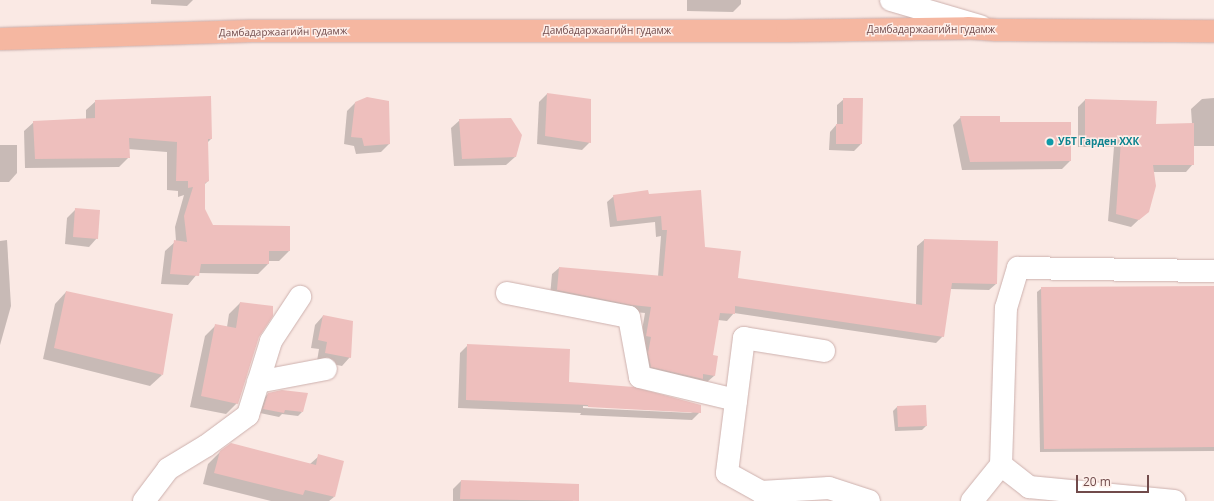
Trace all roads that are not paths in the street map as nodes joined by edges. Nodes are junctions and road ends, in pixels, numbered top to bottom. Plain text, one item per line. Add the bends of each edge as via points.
1 (891, 0) edge
2 (997, 30) junction
3 (1214, 31) edge
4 (0, 39) edge
5 (1214, 271) edge
6 (507, 293) dead end
7 (300, 297) dead end
8 (824, 352) dead end
9 (326, 369) dead end
10 (258, 382) junction
11 (736, 400) junction
12 (1001, 465) junction
13 (144, 501) edge
14 (869, 501) edge
15 (972, 501) edge
16 (1174, 501) edge

1 - 2 street
2 - 3 main road, Дамбадаржаагийн гудамж
2 - 4 main road, Дамбадаржаагийн гудамж via 968,28 787,31 251,31
5 - 12 street via 1018,268 1006,308
6 - 11 street via 629,317 640,377
7 - 10 street via 271,341
8 - 11 street via 744,338
9 - 10 street
10 - 13 street via 248,415 206,446 168,469
11 - 14 street via 728,473 761,492 829,488
12 - 15 street
12 - 16 street via 1029,487

